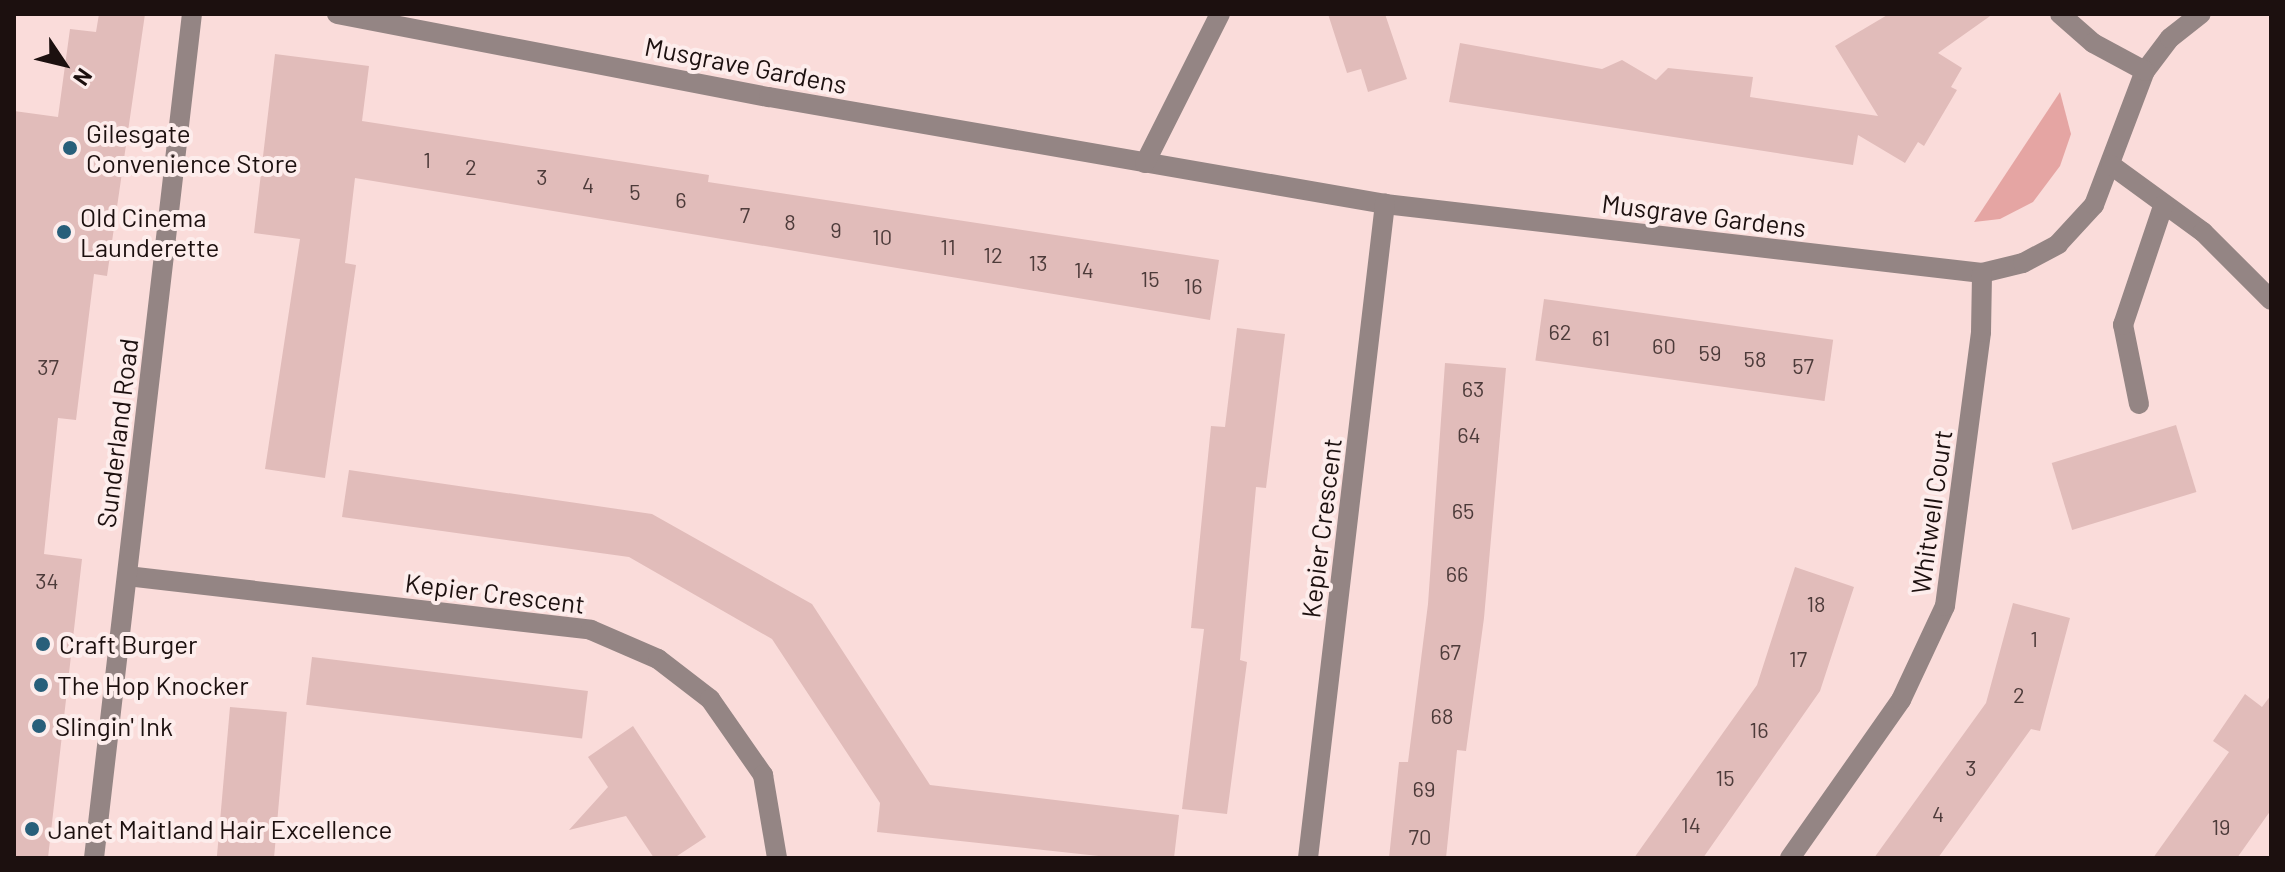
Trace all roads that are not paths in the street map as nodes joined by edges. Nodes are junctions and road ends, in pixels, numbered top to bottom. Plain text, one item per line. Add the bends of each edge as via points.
1 (192, 14) edge
2 (337, 14) edge
3 (1220, 14) edge
4 (2060, 14) edge
5 (2201, 14) edge
6 (2145, 71) junction
7 (1145, 163) junction
8 (2111, 165) junction
9 (1385, 204) junction
10 (2163, 206) junction
11 (1982, 273) junction
12 (2271, 300) edge
13 (2139, 404) dead end
14 (127, 576) junction
15 (94, 858) edge
16 (777, 858) edge
17 (1308, 858) edge
18 (1790, 858) edge

1 - 14 street, Sunderland Road
2 - 7 street, Musgrave Gardens
3 - 7 street
4 - 6 street via 2093,43
5 - 6 street, Musgrave Gardens via 2170,38
6 - 8 street, Musgrave Gardens
7 - 9 street, Musgrave Gardens
8 - 10 street
8 - 11 street, Musgrave Gardens via 2094,205 2058,244 2023,263
9 - 11 street, Musgrave Gardens
9 - 17 street, Kepier Crescent
10 - 12 street via 2203,232
10 - 13 street via 2123,325
11 - 18 street, Whitwell Court via 1981,332 1945,606 1901,700
14 - 15 street, Sunderland Road
14 - 16 street, Kepier Crescent via 591,630 658,659 710,699 763,775

